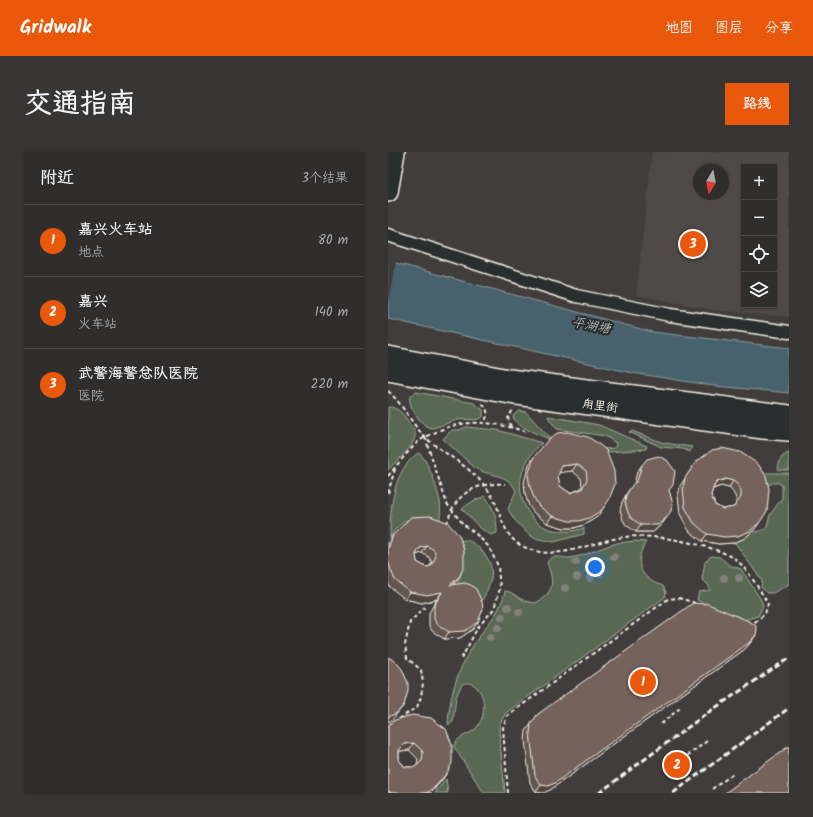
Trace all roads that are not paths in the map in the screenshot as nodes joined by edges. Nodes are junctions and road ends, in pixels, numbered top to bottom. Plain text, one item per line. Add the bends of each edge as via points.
1 (395, 152) edge
2 (388, 192) edge
3 (388, 235) edge
4 (789, 332) edge
5 (388, 356) edge
6 (388, 371) edge
7 (789, 415) edge
8 (789, 430) edge

1 - 2 main road
3 - 4 street via 576,296 670,315
5 - 7 main road, 甪里街 via 509,379
6 - 8 main road, 甪里街 via 510,394 763,429

